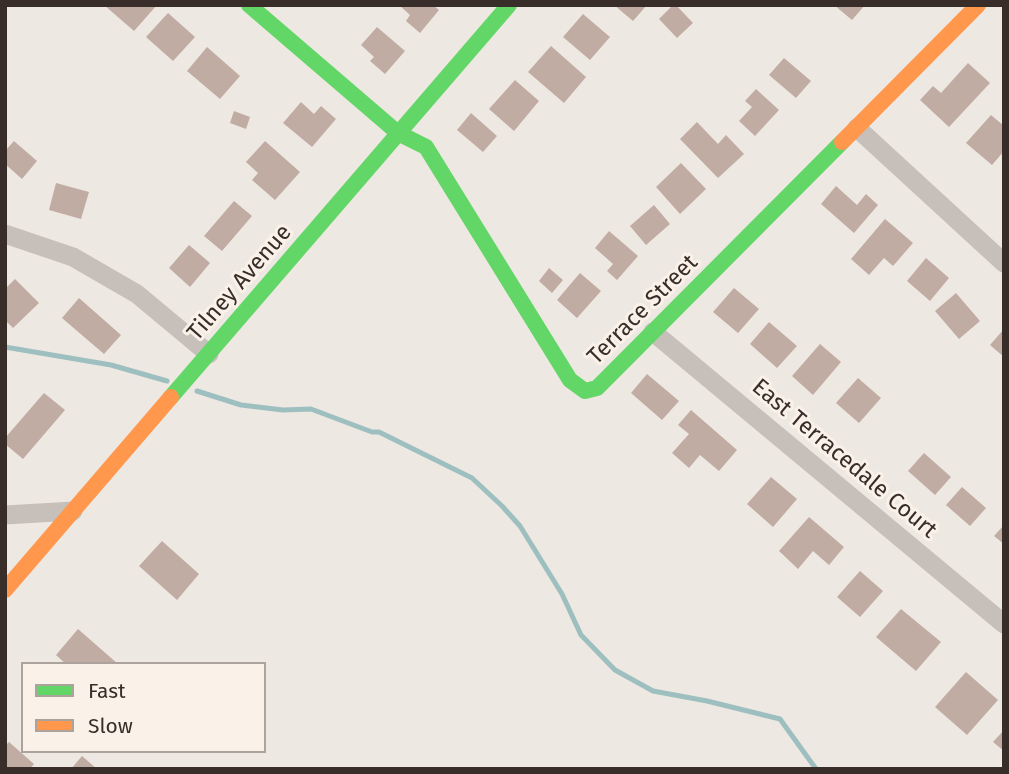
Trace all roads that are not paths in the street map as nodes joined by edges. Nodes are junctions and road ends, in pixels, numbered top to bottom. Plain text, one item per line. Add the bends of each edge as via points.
1 (249, 5) edge
2 (509, 5) edge
3 (978, 5) edge
4 (857, 128) junction
5 (398, 133) junction
6 (5, 234) edge
7 (1004, 263) edge
8 (653, 332) junction
9 (209, 354) junction
10 (73, 511) junction
11 (5, 515) edge
12 (5, 590) edge
13 (1004, 624) edge

1 - 5 street, Terrace Street
2 - 5 street, Tilney Avenue
3 - 4 street, Terrace Street
4 - 7 street
4 - 8 street, Terrace Street
5 - 8 street, Terrace Street via 426,147 570,380 585,391 597,388
5 - 9 street, Tilney Avenue
6 - 9 street via 73,257 137,294
8 - 13 street, East Terracedale Court
9 - 10 street, Tilney Avenue
10 - 11 street
10 - 12 street, Tilney Avenue

